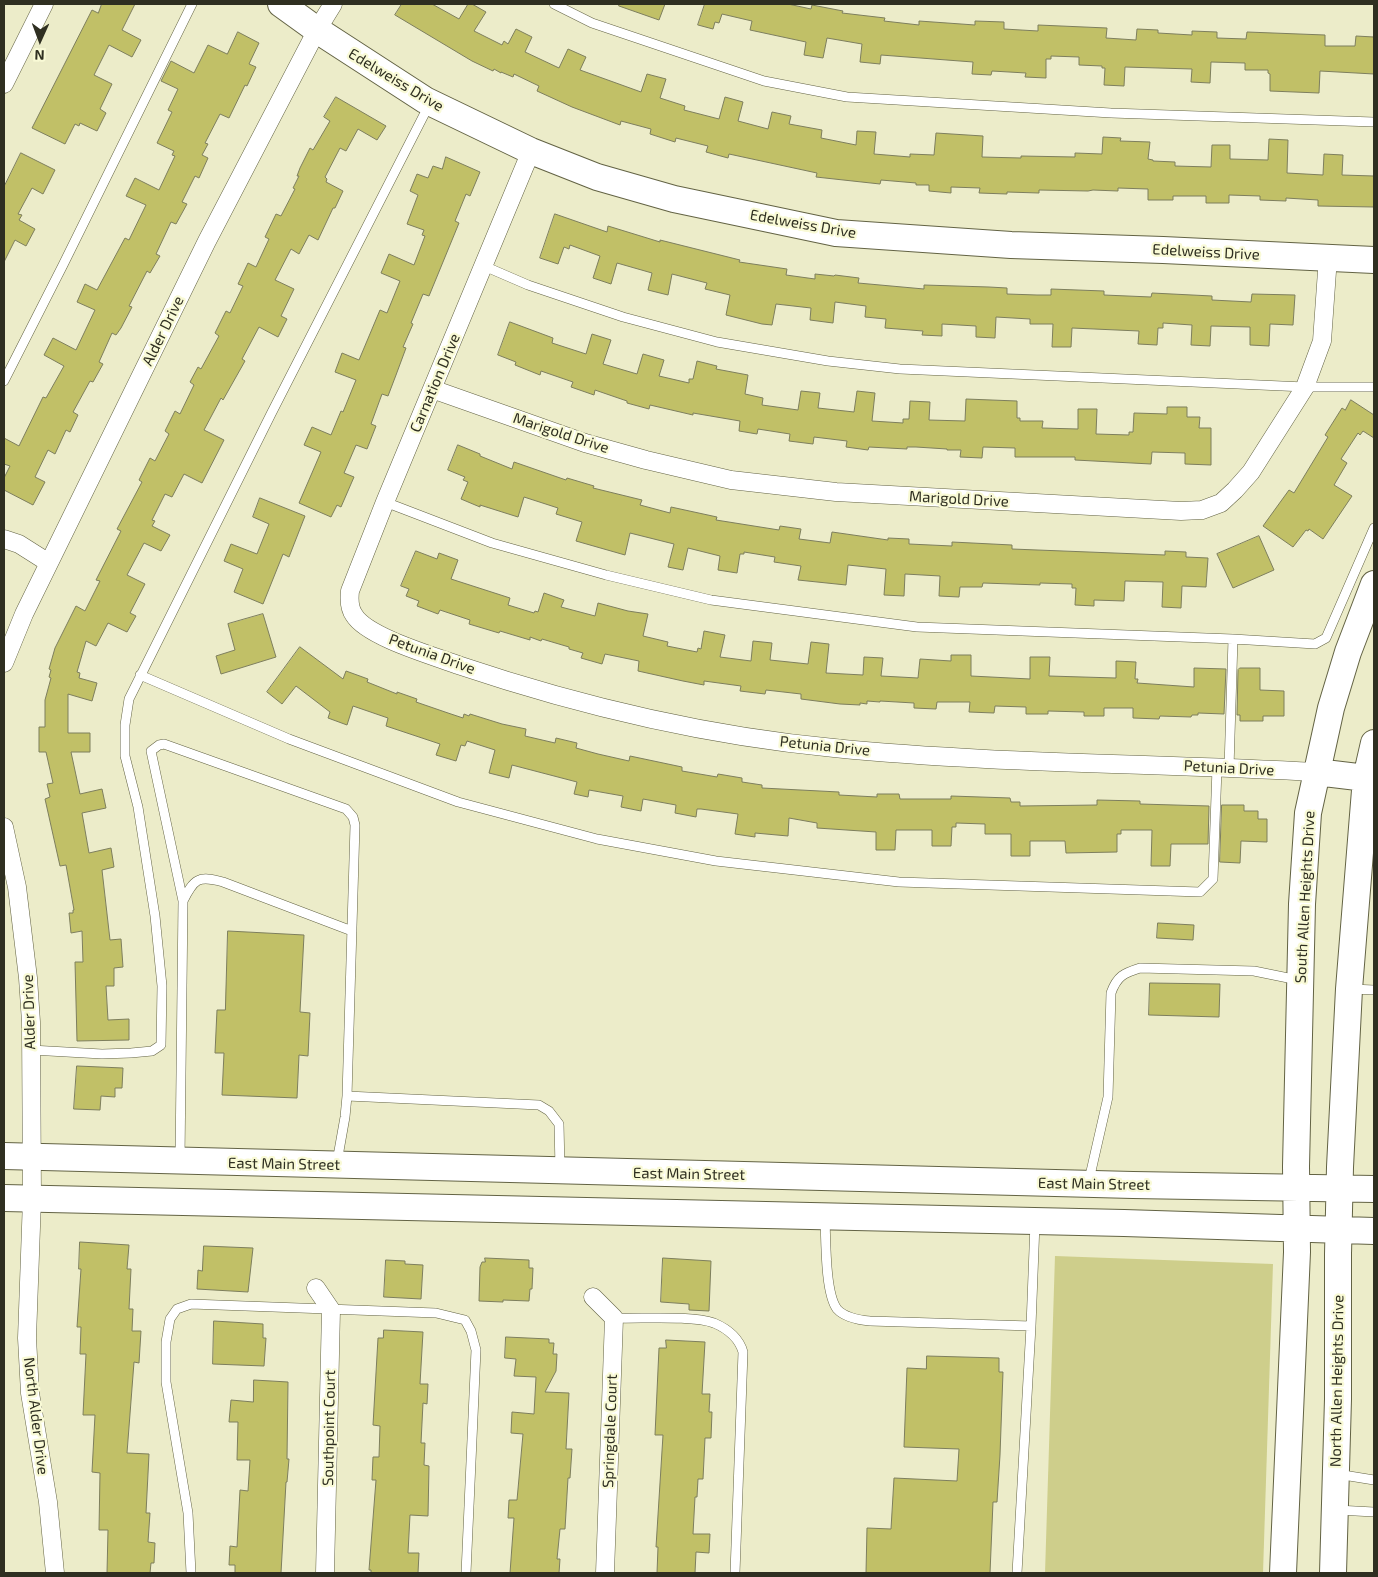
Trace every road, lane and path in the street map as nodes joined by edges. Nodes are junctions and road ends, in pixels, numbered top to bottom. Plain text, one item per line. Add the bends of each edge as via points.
1 (44, 4) edge
2 (192, 4) edge
3 (281, 4) edge
4 (333, 4) edge
5 (554, 4) edge
6 (317, 30) junction
7 (6, 75) edge
8 (430, 102) junction
9 (1374, 122) edge
10 (531, 151) junction
11 (1328, 257) junction
12 (1374, 260) edge
13 (484, 266) junction
14 (4, 380) edge
15 (1305, 387) junction
16 (1374, 387) edge
17 (432, 389) junction
18 (385, 502) junction
19 (1374, 528) edge
20 (4, 539) edge
21 (49, 563) junction
22 (1374, 584) edge
23 (354, 617) joint
24 (1233, 639) junction
25 (4, 661) edge
26 (140, 674) junction
27 (1374, 743) edge
28 (1223, 768) junction
29 (1316, 772) junction
30 (1370, 778) edge
31 (4, 827) edge
32 (183, 902) junction
33 (352, 931) junction
34 (1300, 980) junction
35 (1349, 989) junction
36 (1374, 990) edge
37 (31, 1050) junction
38 (347, 1096) junction
39 (4, 1156) edge
40 (32, 1157) junction
41 (180, 1161) junction
42 (336, 1165) junction
43 (560, 1171) junction
44 (825, 1178) junction
45 (1088, 1184) junction
46 (1297, 1189) junction
47 (1340, 1189) junction
48 (1374, 1189) edge
49 (4, 1198) edge
50 (32, 1199) junction
51 (337, 1205) junction
52 (825, 1216) junction
53 (1035, 1222) junction
54 (1338, 1229) junction
55 (1297, 1230) junction
56 (1374, 1231) edge
57 (316, 1288) dead end
58 (593, 1297) dead end
59 (331, 1310) junction
60 (614, 1318) junction
61 (1031, 1326) junction
62 (1336, 1474) junction
63 (1374, 1480) edge
64 (1334, 1510) junction
65 (1374, 1512) edge
66 (55, 1573) edge
67 (191, 1573) edge
68 (326, 1573) edge
69 (466, 1573) edge
70 (605, 1573) edge
71 (735, 1573) edge
72 (1017, 1573) edge
73 (1283, 1573) edge
74 (1333, 1573) edge

1 - 7 street
2 - 14 lane
3 - 6 main road, Edelweiss Drive
4 - 6 street, Alder Drive
5 - 9 lane via 592,23 764,81 847,96 1111,113
6 - 8 main road, Edelweiss Drive
6 - 21 street, Alder Drive via 207,241
8 - 10 main road, Edelweiss Drive
8 - 26 lane
10 - 11 main road, Edelweiss Drive via 598,177 674,199 836,233 1010,245
10 - 13 street, Carnation Drive
11 - 12 main road, Edelweiss Drive
11 - 15 street, Marigold Drive via 1322,341
13 - 15 lane via 623,317 717,342 828,361 900,369
13 - 17 street, Carnation Drive
15 - 16 lane
15 - 17 street, Marigold Drive via 1251,472 1235,490 1220,503 1202,510 1181,511 836,492 731,480 584,443
17 - 18 street, Carnation Drive
18 - 23 street, Carnation Drive via 350,591 349,604
18 - 24 lane via 492,543 711,600 918,627
19 - 24 lane via 1326,638 1315,644
20 - 21 street via 19,544
21 - 25 street, Alder Drive
22 - 29 main road, South Allen Heights Drive via 1342,670
23 - 28 street, Petunia Drive via 370,630 418,651 551,693 669,723 772,740 922,756
24 - 28 lane
26 - 28 lane via 289,739 458,802 596,839 706,859 898,882 1200,892 1213,879
26 - 37 lane via 129,699 125,756 138,807 155,916 162,986 161,1045 152,1050 131,1053
27 - 30 main road
28 - 29 street, Petunia Drive
29 - 30 main road
29 - 34 main road, South Allen Heights Drive via 1308,813
30 - 35 main road
31 - 37 street, Alder Drive via 23,932
32 - 33 lane via 192,884 209,878
32 - 33 lane via 152,751 164,744 346,809 355,825
32 - 41 lane
33 - 38 lane
34 - 45 lane via 1254,970 1140,968 1123,973 1111,993 1108,1097
34 - 46 main road, South Allen Heights Drive
35 - 36 lane
35 - 47 main road
37 - 40 street, Alder Drive
38 - 42 lane
38 - 43 lane via 539,1105 549,1110 559,1124
39 - 40 main road, East Main Street
40 - 41 main road, East Main Street
40 - 50 street, Alder Drive
41 - 42 main road, East Main Street
42 - 43 main road, East Main Street
43 - 44 main road, East Main Street
43 - 51 main road via 559,1187 553,1195 434,1194
44 - 45 main road, East Main Street
44 - 52 main road
45 - 46 main road, East Main Street
46 - 47 main road, East Main Street
46 - 55 main road
47 - 48 main road, East Main Street
47 - 54 main road, North Allen Heights Drive
49 - 50 main road
50 - 51 main road
50 - 66 street, North Alder Drive via 27,1338 30,1393 52,1527
51 - 52 main road
52 - 53 main road
52 - 61 lane via 831,1292 838,1309 853,1319
53 - 55 main road
53 - 61 lane
54 - 55 main road
54 - 56 main road
54 - 62 main road, North Allen Heights Drive
55 - 73 main road
57 - 59 street
58 - 60 street
59 - 67 lane via 191,1304 177,1309 170,1319 166,1342 166,1382 188,1513
59 - 68 street, Southpoint Court
59 - 69 lane via 436,1313 465,1320 471,1331 476,1350
60 - 70 street, Springdale Court
60 - 71 lane via 713,1323 728,1330 740,1342 743,1352
61 - 72 lane
62 - 63 lane
62 - 64 main road, North Allen Heights Drive
64 - 65 lane
64 - 74 main road, North Allen Heights Drive

